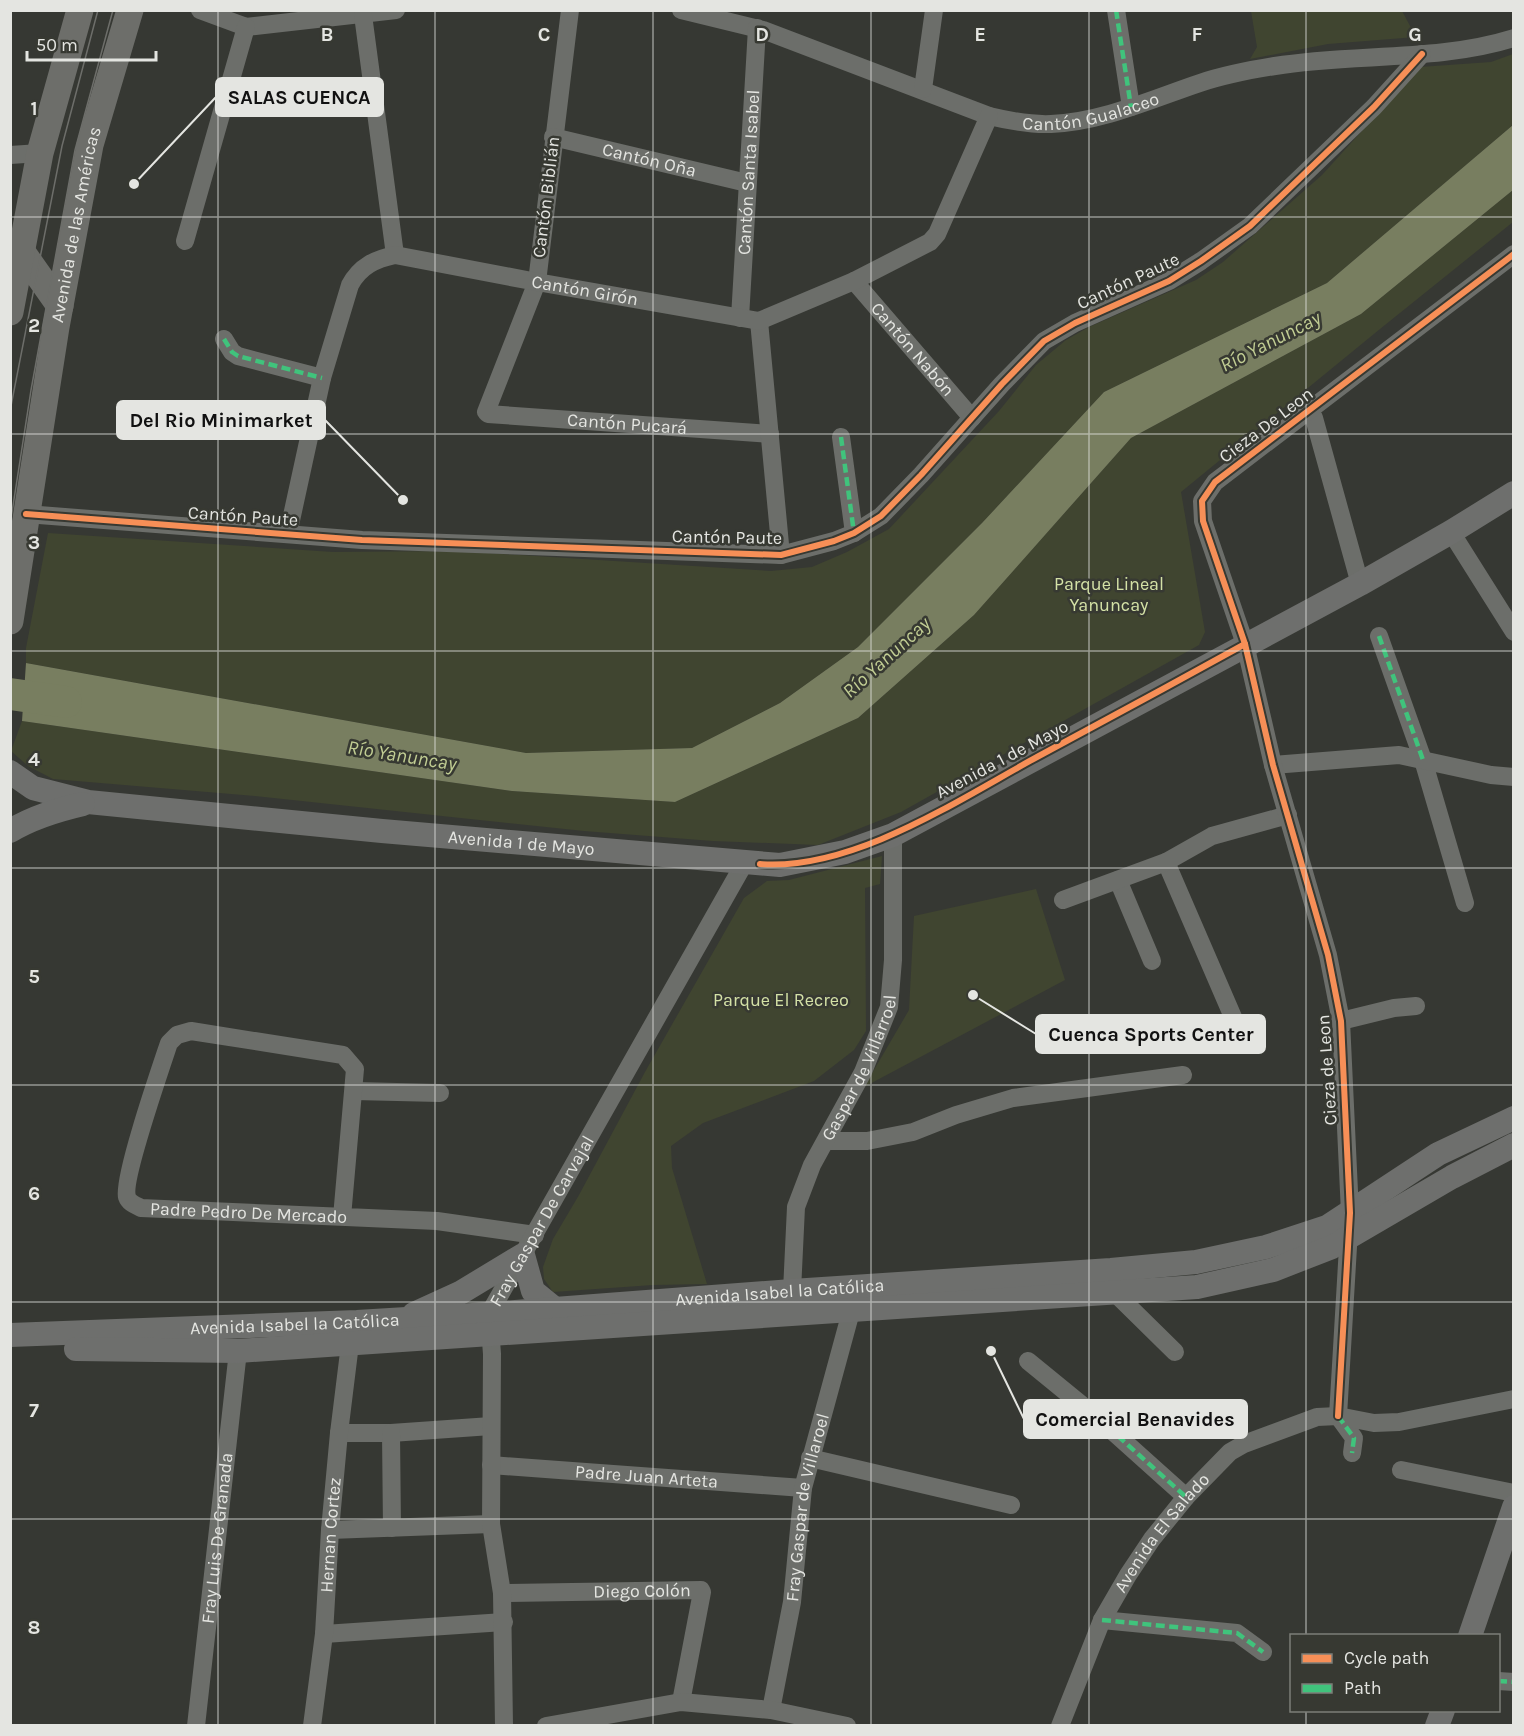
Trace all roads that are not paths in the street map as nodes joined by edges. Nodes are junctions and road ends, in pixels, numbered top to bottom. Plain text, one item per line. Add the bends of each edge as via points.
1 (80, 10) edge
2 (130, 10) edge
3 (200, 10) edge
4 (396, 10) edge
5 (570, 10) edge
6 (681, 10) edge
7 (934, 10) edge
8 (1116, 10) edge
9 (363, 15) junction
10 (246, 27) junction
11 (757, 28) junction
12 (1514, 38) edge
13 (1422, 54) junction
14 (923, 89) junction
15 (1131, 107) junction
16 (989, 116) junction
17 (553, 137) junction
18 (40, 153) junction
19 (10, 155) edge
20 (747, 183) junction
21 (185, 241) dead end
22 (22, 252) junction
23 (1514, 254) edge
24 (396, 255) junction
25 (854, 281) junction
26 (537, 282) junction
27 (60, 306) junction
28 (10, 312) edge
29 (740, 318) junction
30 (759, 321) junction
31 (224, 339) dead end
32 (322, 378) junction
33 (486, 412) joint
34 (972, 418) junction
35 (1314, 418) dead end
36 (770, 434) junction
37 (841, 437) dead end
38 (1514, 493) edge
39 (26, 514) junction
40 (1451, 532) junction
41 (854, 533) junction
42 (288, 534) junction
43 (781, 555) junction
44 (1360, 584) junction
45 (10, 621) edge
46 (1514, 632) edge
47 (1379, 636) dead end
48 (1245, 644) junction
49 (1424, 760) junction
50 (1274, 765) junction
51 (10, 772) edge
52 (1514, 777) edge
53 (88, 802) junction
54 (1288, 815) junction
55 (10, 831) edge
56 (893, 835) junction
57 (745, 862) junction
58 (1166, 862) junction
59 (1118, 880) junction
60 (1063, 900) dead end
61 (1465, 903) dead end
62 (1152, 961) dead end
63 (1416, 1006) dead end
64 (1341, 1022) junction
65 (1236, 1024) dead end
66 (1183, 1075) dead end
67 (354, 1091) junction
68 (440, 1093) dead end
69 (1514, 1118) edge
70 (826, 1141) junction
71 (1514, 1145) edge
72 (1350, 1213) junction
73 (342, 1217) junction
74 (1348, 1239) junction
75 (529, 1245) junction
76 (792, 1291) junction
77 (1114, 1292) junction
78 (852, 1308) junction
79 (555, 1309) junction
80 (401, 1319) junction
81 (490, 1324) junction
82 (10, 1335) edge
83 (350, 1344) junction
84 (10, 1348) edge
85 (238, 1351) junction
86 (1175, 1352) dead end
87 (1028, 1361) dead end
88 (1514, 1399) edge
89 (1037, 1408) dead end
90 (1338, 1416) junction
91 (1099, 1419) junction
92 (491, 1426) junction
93 (339, 1433) junction
94 (391, 1433) junction
95 (1352, 1453) dead end
96 (810, 1458) junction
97 (491, 1465) junction
98 (1401, 1470) dead end
99 (803, 1488) junction
100 (1514, 1493) edge
101 (1186, 1497) junction
102 (1011, 1505) dead end
103 (1514, 1507) edge
104 (491, 1524) junction
105 (392, 1528) junction
106 (330, 1530) junction
107 (502, 1593) junction
108 (1102, 1620) junction
109 (504, 1622) junction
110 (324, 1634) junction
111 (1470, 1634) edge
112 (1263, 1652) dead end
113 (681, 1702) junction
114 (771, 1710) junction
115 (196, 1725) edge
116 (312, 1725) edge
117 (504, 1725) edge
118 (546, 1725) edge
119 (847, 1725) edge
120 (1060, 1725) edge

1 - 18 main road
2 - 27 main road, Avenida de las Américas via 90,145
3 - 10 street
4 - 9 street
5 - 17 street, Cantón Biblián
6 - 11 street, Cantón Gualaceo
7 - 14 street
8 - 15 street
9 - 10 street
9 - 24 street
10 - 21 street
11 - 14 street, Cantón Gualaceo
11 - 20 street, Cantón Santa Isabel
12 - 13 street, Cantón Gualaceo via 1485,47
13 - 15 street, Cantón Gualaceo via 1324,60 1253,70
13 - 34 street, Cantón Paute via 1374,107 1250,226 1168,281 1050,336
14 - 16 street, Cantón Gualaceo
15 - 16 street, Cantón Gualaceo via 1054,124 1016,123
16 - 25 street via 934,239
17 - 20 street, Cantón Oña
17 - 26 street, Cantón Biblián
18 - 19 street
18 - 22 main road
20 - 29 street, Cantón Santa Isabel
22 - 27 main road
22 - 28 main road
23 - 48 street, Cieza De Leon via 1215,482 1202,501 1203,520
24 - 26 street, Cantón Girón
24 - 32 street, Cantón Girón via 368,264 354,277
25 - 30 street
25 - 34 street, Cantón Nabón
26 - 29 street, Cantón Girón
26 - 33 street, Cantón Biblián
27 - 39 main road, Avenida de las Américas
29 - 30 street, Cantón Girón
30 - 36 street
31 - 32 street via 238,356
32 - 42 street, Cantón Girón
33 - 36 street, Cantón Pucará
34 - 41 street, Cantón Paute via 881,516
35 - 44 street
36 - 43 street
37 - 41 street
38 - 40 main road, Avenida 1 de Mayo
39 - 42 street, Cantón Paute
39 - 45 main road, Avenida de las Américas
40 - 44 main road, Avenida 1 de Mayo
40 - 46 street
41 - 43 street, Cantón Paute via 823,546
42 - 43 street, Cantón Paute
44 - 48 main road, Avenida 1 de Mayo
47 - 49 street
48 - 50 street, Cieza De Leon
48 - 56 main road, Avenida 1 de Mayo
49 - 50 street via 1388,755
49 - 52 street
49 - 61 street
50 - 54 street, Cieza de Leon
51 - 53 main road, Avenida 1 de Mayo via 33,788
53 - 55 main road, Avenida 1 de Mayo via 24,822
53 - 57 main road, Avenida 1 de Mayo
54 - 58 street via 1212,836
54 - 64 street, Cieza de Leon via 1328,955
56 - 57 main road, Avenida 1 de Mayo via 806,861 780,865
56 - 70 street, Gaspar de Villarroel via 889,1007 863,1072
57 - 75 street, Fray Gaspar De Carvajal
58 - 59 street
58 - 65 street
59 - 60 street
59 - 62 street
63 - 64 street
64 - 72 street, Cieza de Leon
66 - 70 street via 1013,1098 913,1132 867,1141
67 - 68 street
67 - 73 street
67 - 73 street, Padre Pedro De Mercado via 355,1069 343,1055 191,1031 177,1035 169,1043 129,1170 126,1196 141,1208
69 - 72 main road, Avenida Isabel la Católica via 1438,1154
70 - 76 street, Gaspar de Villarroel via 796,1207
71 - 74 main road, Avenida Isabel la Católica
72 - 74 street, Cieza de Leon
72 - 76 main road, Avenida Isabel la Católica via 1326,1227 1266,1247 1196,1262
73 - 75 street, Padre Pedro De Mercado via 437,1221
74 - 77 main road, Avenida Isabel la Católica via 1273,1270 1197,1287
74 - 90 street, Cieza de Leon
75 - 79 main road via 533,1291
75 - 80 main road via 460,1293
75 - 81 street, Fray Gaspar De Carvajal
76 - 79 main road, Avenida Isabel la Católica
77 - 78 main road, Avenida Isabel la Católica
77 - 86 street
78 - 81 main road, Avenida Isabel la Católica
78 - 96 street, Fray Gaspar de Villaroel
79 - 81 main road, Avenida Isabel la Católica
80 - 81 main road, Avenida Isabel la Católica
80 - 82 main road, Avenida Isabel la Católica
81 - 83 main road, Avenida Isabel la Católica
81 - 92 street
83 - 85 main road, Avenida Isabel la Católica
83 - 93 street, Hernan Cortez
84 - 85 main road, Avenida Isabel la Católica
85 - 115 street, Fray Luis De Granada
87 - 91 street
88 - 90 street, Avenida El Salado via 1399,1422 1374,1423
89 - 91 street via 1077,1429
90 - 95 street via 1353,1438
90 - 101 street, Avenida El Salado via 1309,1419 1244,1444 1230,1452
91 - 101 street
92 - 94 street
92 - 97 street
93 - 94 street
93 - 106 street, Hernan Cortez
94 - 105 street
96 - 99 street, Fray Gaspar de Villaroel
96 - 102 street
97 - 99 street, Padre Juan Arteta
97 - 104 street
98 - 100 street
99 - 114 street, Fray Gaspar de Villaroel via 792,1602
101 - 108 street, Avenida El Salado via 1152,1539
103 - 111 main road
104 - 105 street
104 - 107 street
105 - 106 street
106 - 110 street, Hernan Cortez
107 - 109 street
107 - 113 street, Diego Colón via 701,1590
108 - 112 street via 1237,1633
108 - 120 street, Avenida El Salado
109 - 110 street
109 - 117 street
110 - 116 street, Hernan Cortez
113 - 114 street
113 - 118 street
114 - 119 street

